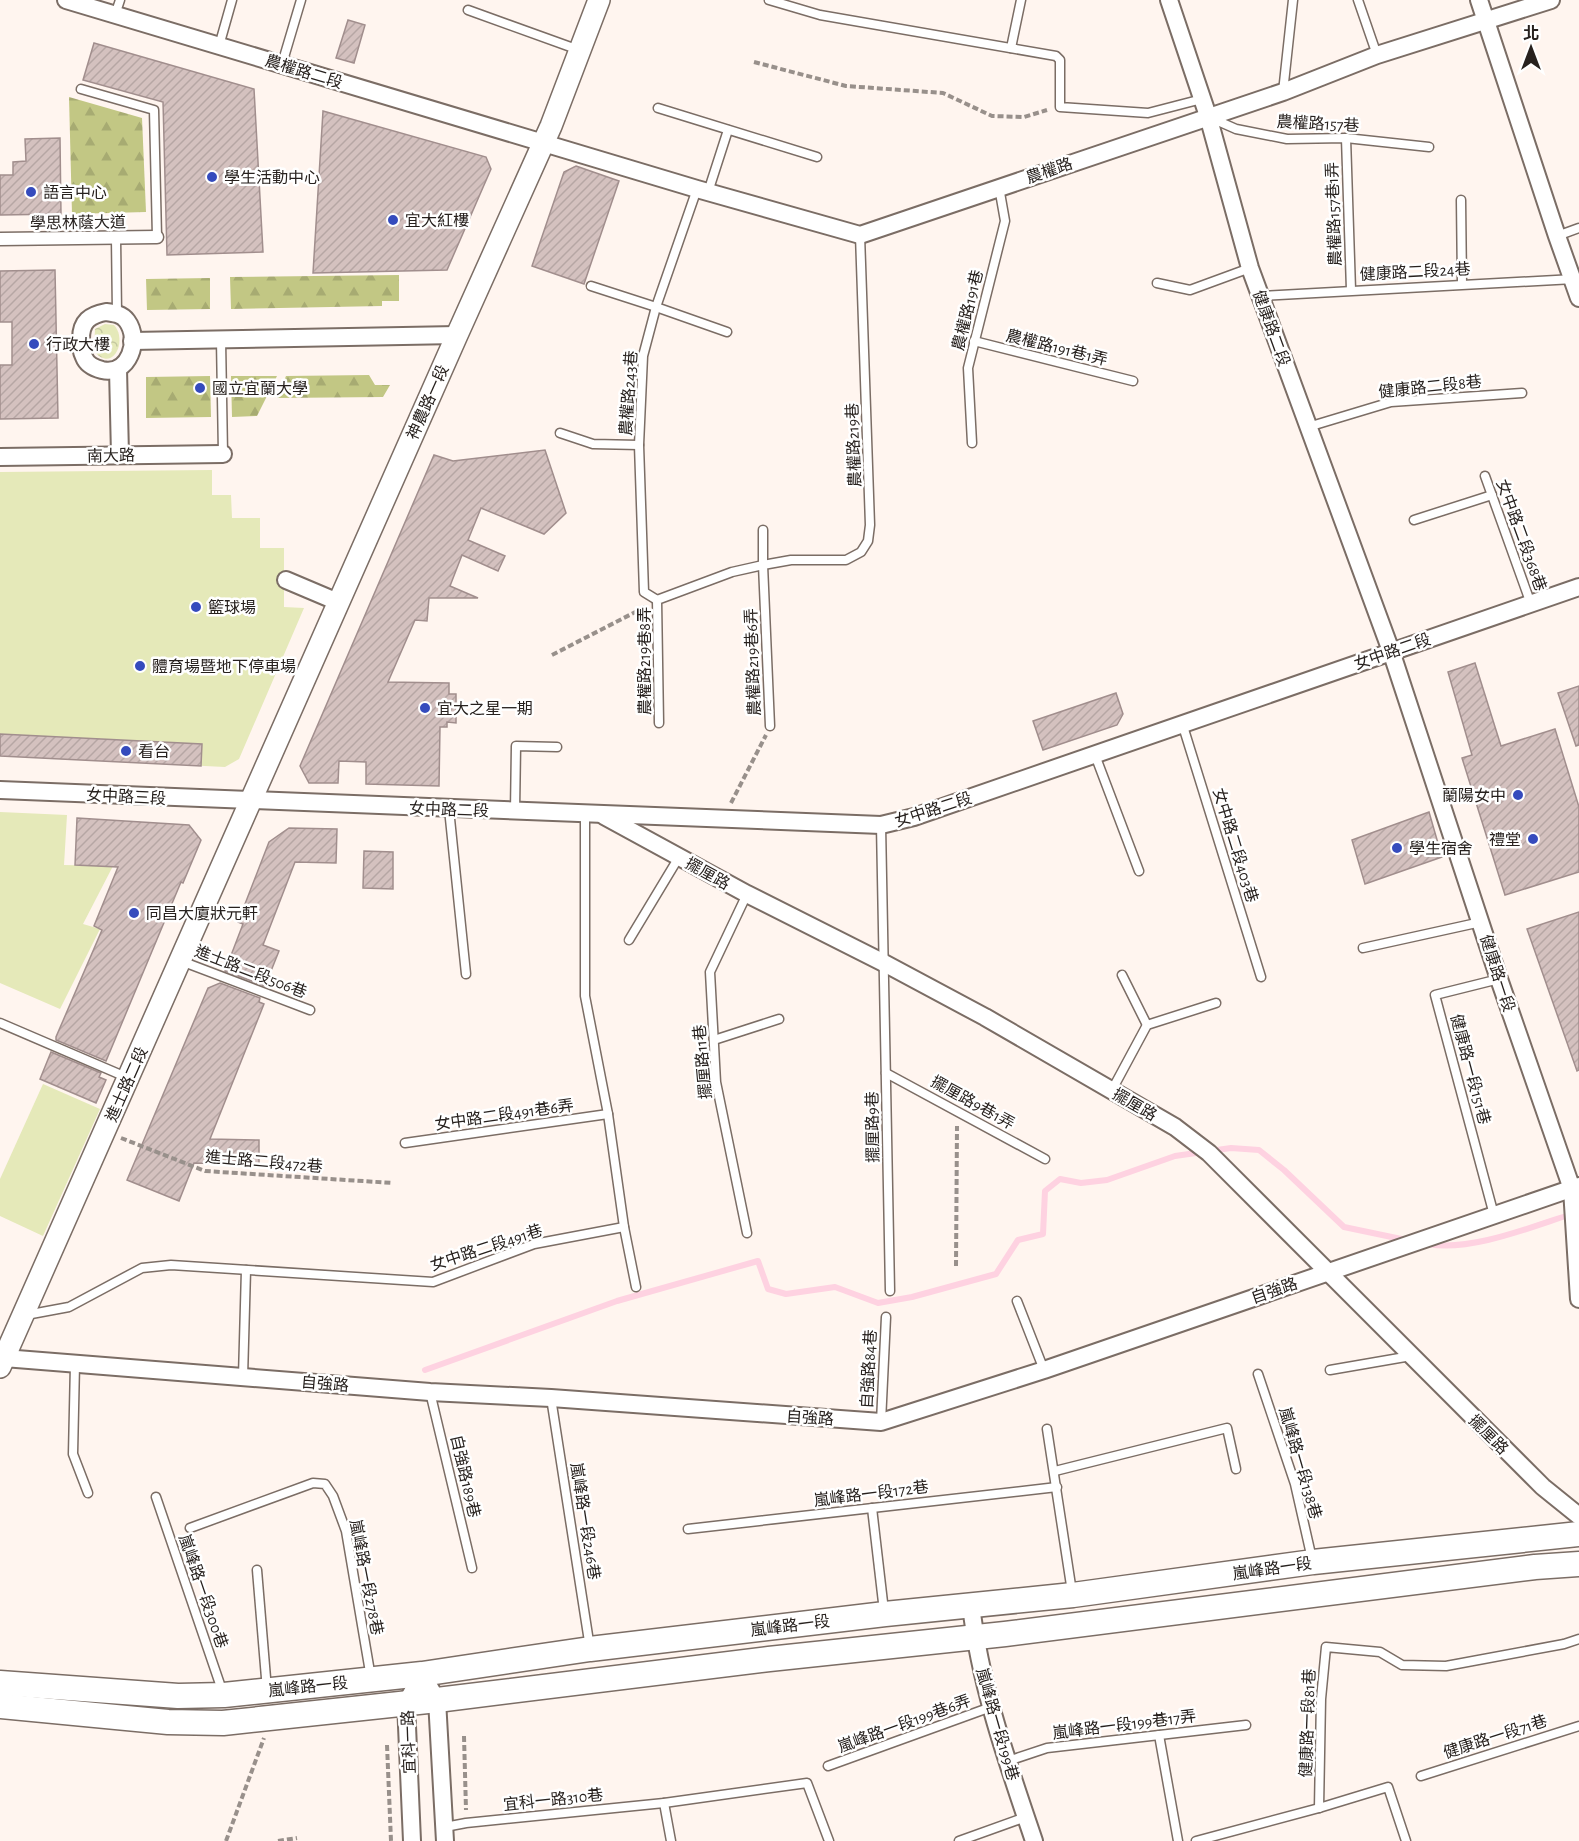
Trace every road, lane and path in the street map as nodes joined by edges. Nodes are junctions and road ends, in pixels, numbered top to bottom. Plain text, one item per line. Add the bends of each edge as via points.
1 (66, 0) edge
2 (232, 0) edge
3 (301, 0) edge
4 (599, 0) edge
5 (769, 0) edge
6 (1021, 0) edge
7 (1169, 0) edge
8 (1293, 0) edge
9 (1358, 0) edge
10 (1479, 0) edge
11 (1551, 0) edge
12 (117, 7) edge
13 (468, 10) dead end
14 (1487, 21) junction
15 (219, 46) junction
16 (1011, 48) junction
17 (580, 50) junction
18 (1377, 55) junction
19 (754, 62) dead end
20 (282, 64) junction
21 (81, 89) dead end
22 (1282, 92) junction
23 (1202, 99) junction
24 (1060, 107) junction
25 (658, 108) dead end
26 (1208, 116) junction
27 (728, 130) junction
28 (1346, 138) junction
29 (543, 142) junction
30 (1430, 147) dead end
31 (818, 157) dead end
32 (999, 187) junction
33 (703, 190) junction
34 (1461, 200) dead end
35 (1579, 228) edge
36 (860, 235) junction
37 (1557, 236) junction
38 (157, 237) joint
39 (116, 238) junction
40 (0, 239) edge
41 (1251, 268) junction
42 (1575, 279) edge
43 (1156, 283) dead end
44 (1462, 284) junction
45 (591, 286) dead end
46 (1351, 290) junction
47 (1260, 296) junction
48 (1579, 298) edge
49 (656, 307) junction
50 (117, 314) junction
51 (727, 332) dead end
52 (457, 335) junction
53 (221, 340) junction
54 (132, 341) junction
55 (974, 341) junction
56 (118, 369) junction
57 (1133, 381) dead end
58 (1522, 393) dead end
59 (1308, 427) junction
60 (560, 433) dead end
61 (972, 443) dead end
62 (639, 445) junction
63 (223, 454) joint
64 (120, 455) junction
65 (0, 457) edge
66 (1485, 476) dead end
67 (1492, 495) junction
68 (1414, 520) dead end
69 (763, 530) dead end
70 (763, 565) junction
71 (286, 580) dead end
72 (1579, 587) edge
73 (657, 600) junction
74 (338, 602) junction
75 (1531, 604) junction
76 (1391, 651) junction
77 (552, 655) dead end
78 (659, 723) dead end
79 (1182, 723) junction
80 (770, 726) joint
81 (557, 747) dead end
82 (1095, 755) junction
83 (0, 790) edge
84 (252, 802) junction
85 (449, 809) junction
86 (515, 812) junction
87 (593, 814) junction
88 (725, 819) junction
89 (881, 825) junction
90 (680, 857) junction
91 (1139, 871) dead end
92 (747, 894) junction
93 (1481, 922) junction
94 (629, 940) dead end
95 (1363, 948) dead end
96 (181, 960) junction
97 (884, 963) junction
98 (466, 975) dead end
99 (1122, 975) dead end
100 (1261, 977) dead end
101 (1499, 979) junction
102 (1216, 1003) dead end
103 (310, 1010) dead end
104 (779, 1019) dead end
105 (1, 1025) edge
106 (1147, 1025) junction
107 (714, 1040) junction
108 (886, 1073) junction
109 (128, 1078) junction
110 (1112, 1090) junction
111 (958, 1110) junction
112 (608, 1114) junction
113 (105, 1131) junction
114 (405, 1143) dead end
115 (1046, 1159) dead end
116 (393, 1183) dead end
117 (1575, 1188) edge
118 (1494, 1215) junction
119 (624, 1227) junction
120 (747, 1233) dead end
121 (956, 1266) dead end
122 (246, 1270) junction
123 (1326, 1272) junction
124 (636, 1287) dead end
125 (890, 1291) dead end
126 (1579, 1299) edge
127 (1017, 1301) dead end
128 (23, 1316) junction
129 (886, 1317) dead end
130 (1411, 1356) junction
131 (2, 1363) edge
132 (75, 1364) junction
133 (1044, 1370) junction
134 (1330, 1370) dead end
135 (1258, 1374) dead end
136 (243, 1377) junction
137 (430, 1392) junction
138 (551, 1398) junction
139 (881, 1422) junction
140 (1047, 1429) dead end
141 (1236, 1469) dead end
142 (1055, 1471) junction
143 (1057, 1487) junction
144 (88, 1493) dead end
145 (156, 1497) dead end
146 (872, 1508) junction
147 (1579, 1516) edge
148 (190, 1528) dead end
149 (688, 1529) dead end
150 (1579, 1534) edge
151 (1313, 1562) junction
152 (1579, 1564) edge
153 (472, 1568) dead end
154 (257, 1570) dead end
155 (1073, 1595) junction
156 (971, 1605) junction
157 (885, 1614) junction
158 (975, 1637) junction
159 (1579, 1639) edge
160 (590, 1649) junction
161 (422, 1674) junction
162 (371, 1678) junction
163 (0, 1683) edge
164 (267, 1690) junction
165 (224, 1695) junction
166 (437, 1700) junction
167 (406, 1703) junction
168 (0, 1706) edge
169 (991, 1707) junction
170 (272, 1718) junction
171 (1246, 1725) dead end
172 (1579, 1726) edge
173 (1159, 1735) junction
174 (464, 1736) dead end
175 (387, 1745) dead end
176 (1008, 1761) junction
177 (828, 1766) dead end
178 (1421, 1776) dead end
179 (664, 1803) junction
180 (1319, 1808) junction
181 (1026, 1817) junction
182 (466, 1823) junction
183 (445, 1834) edge
184 (297, 1838) dead end
185 (226, 1841) edge
186 (278, 1841) edge
187 (391, 1841) edge
188 (412, 1841) edge
189 (671, 1841) edge
190 (829, 1841) edge
191 (958, 1841) edge
192 (1034, 1841) edge
193 (1178, 1841) edge
194 (1196, 1841) edge
195 (1406, 1841) edge

1 - 12 street, 農權路二段
2 - 15 lane
3 - 20 lane
4 - 17 street, 神農路一段
5 - 16 lane via 820,15
6 - 16 lane
7 - 23 street, 健康路二段
8 - 22 lane
9 - 18 lane
10 - 14 street
11 - 14 street, 農權路
12 - 15 street, 農權路二段
13 - 17 lane
14 - 18 street, 農權路
14 - 37 street
15 - 20 street, 農權路二段
16 - 24 lane via 1060,60
17 - 29 street, 神農路一段
18 - 22 street, 農權路
19 - 24 path via 846,86 943,93 992,116 1024,117
20 - 29 street, 農權路二段
21 - 38 lane via 154,110
22 - 26 street, 農權路
23 - 24 lane via 1148,113
23 - 26 street, 健康路二段
25 - 27 lane
26 - 28 lane, 農權路157巷 via 1236,129 1287,139
26 - 32 street, 農權路
26 - 41 street, 健康路二段
27 - 31 lane
27 - 33 lane, 農權路243巷
28 - 30 lane, 農權路157巷
28 - 46 lane, 農權路157巷1弄
29 - 33 street
29 - 52 street, 神農路一段
32 - 36 street, 農權路
32 - 55 lane, 農權路191巷 via 1005,221
33 - 36 street
33 - 49 lane, 農權路243巷
34 - 44 lane
35 - 37 lane
36 - 70 lane, 農權路219巷 via 868,541 861,552 846,560 790,560
37 - 42 street
38 - 39 street, 學思林蔭大道
39 - 40 street, 學思林蔭大道
39 - 50 lane
41 - 43 lane via 1190,290
41 - 47 street, 健康路二段
42 - 44 lane, 健康路二段24巷
42 - 48 street
44 - 46 lane, 健康路二段24巷
45 - 49 lane
46 - 47 lane, 健康路二段24巷
47 - 59 street, 健康路二段
49 - 51 lane
49 - 62 lane, 農權路243巷 via 643,356
50 - 54 street via 126,320
50 - 56 street via 94,314 86,321 81,328 81,352 95,368
52 - 53 street
52 - 74 street, 神農路一段
53 - 54 street
53 - 63 lane
54 - 56 street via 128,360
55 - 57 lane, 農權路191巷1弄
55 - 61 lane, 農權路191巷 via 968,368
56 - 64 street
58 - 59 lane, 健康路二段8巷 via 1390,402
59 - 76 street, 健康路二段
60 - 62 lane via 593,444
62 - 73 lane, 農權路243巷 via 644,592
63 - 64 street, 南大路
64 - 65 street, 南大路
66 - 67 lane, 女中路二段368巷
67 - 68 lane
67 - 75 lane, 女中路二段368巷
69 - 70 lane, 農權路219巷6弄
70 - 73 lane, 農權路219巷8弄 via 732,572
70 - 80 lane, 農權路219巷6弄
71 - 74 street
72 - 75 street, 女中路二段
73 - 77 path
73 - 78 lane, 農權路219巷8弄
74 - 84 street, 神農路一段
75 - 76 street, 女中路二段
76 - 79 street, 女中路二段
76 - 93 street, 健康路一段
79 - 82 street, 女中路二段
79 - 100 lane, 女中路二段403巷
80 - 88 path, 農權路219巷6弄
81 - 86 lane via 516,746
82 - 89 street, 女中路二段
82 - 91 lane
83 - 84 street, 女中路三段
84 - 85 street, 女中路二段
84 - 96 street, 進士路二段
85 - 86 street, 女中路二段
85 - 98 lane
86 - 87 street, 女中路二段
87 - 88 street, 女中路二段
87 - 90 street, 擺厘路
87 - 112 lane via 585,996
88 - 89 street, 女中路二段
89 - 97 lane, 擺厘路9巷
90 - 92 street, 擺厘路
90 - 94 lane
92 - 97 street, 擺厘路
92 - 107 lane, 擺厘路11巷 via 710,972
93 - 95 lane
93 - 101 street, 健康路一段
96 - 103 lane, 進士路二段506巷
96 - 109 street, 進士路二段
97 - 108 lane, 擺厘路9巷
97 - 110 street, 擺厘路
99 - 106 lane
101 - 117 street, 健康路一段
101 - 118 lane, 健康路一段151巷 via 1435,994
102 - 106 lane
104 - 107 lane
105 - 109 lane
106 - 110 lane
107 - 120 lane, 擺厘路11巷 via 716,1082
108 - 111 lane, 擺厘路9巷1弄
108 - 125 lane, 擺厘路9巷
109 - 113 street, 進士路二段
110 - 123 street, 擺厘路 via 1175,1127 1209,1153
111 - 115 lane, 擺厘路9巷1弄
111 - 121 path
112 - 114 lane, 女中路二段491巷6弄
112 - 119 lane
113 - 116 path, 進士路二段472巷 via 205,1171
113 - 128 street, 進士路二段
117 - 118 street, 自強路
117 - 126 street, 健康路一段
118 - 123 street, 自強路
119 - 122 lane, 女中路二段491巷 via 534,1245 434,1282
119 - 124 lane
122 - 128 lane, 女中路二段491巷 via 171,1265 142,1268 69,1307
122 - 136 lane
123 - 130 street, 擺厘路
123 - 133 street, 自強路
127 - 133 lane
128 - 131 street, 進士路二段
129 - 139 lane, 自強路84巷
130 - 134 lane
130 - 147 street, 擺厘路 via 1544,1487
131 - 132 street, 自強路
132 - 136 street, 自強路
132 - 144 lane via 73,1454
133 - 139 street, 自強路
135 - 151 lane, 嵐峰路一段138巷 via 1295,1484
136 - 137 street, 自強路
137 - 138 street, 自強路
137 - 153 lane, 自強路189巷
138 - 139 street, 自強路
138 - 160 lane, 嵐峰路一段246巷
140 - 142 lane
141 - 142 lane via 1227,1428
142 - 143 lane
143 - 146 lane, 嵐峰路一段172巷
143 - 155 lane
145 - 165 lane, 嵐峰路一段300巷
146 - 149 lane, 嵐峰路一段172巷
146 - 157 lane
148 - 162 lane, 嵐峰路一段278巷 via 314,1482 325,1484 346,1532
150 - 151 main road, 嵐峰路一段
151 - 155 main road, 嵐峰路一段
152 - 158 main road, 嵐峰路一段
154 - 164 lane
155 - 156 main road, 嵐峰路一段
156 - 157 main road, 嵐峰路一段
156 - 158 street, 嵐峰路一段199巷
157 - 160 main road, 嵐峰路一段
158 - 166 main road, 嵐峰路一段
158 - 169 street, 嵐峰路一段199巷
159 - 180 lane, 健康路一段81巷 via 1446,1666 1402,1665 1380,1652 1326,1647
160 - 161 main road, 嵐峰路一段
161 - 162 main road, 嵐峰路一段
161 - 166 street, 宜科一路
161 - 167 street, 宜科一路
162 - 164 main road, 嵐峰路一段
163 - 165 main road, 嵐峰路一段 via 178,1696
164 - 165 main road, 嵐峰路一段
166 - 167 main road, 嵐峰路一段
166 - 183 street, 宜科一路
167 - 170 main road, 嵐峰路一段
167 - 188 street, 宜科一路
168 - 170 main road, 嵐峰路一段 via 198,1724
169 - 176 street, 嵐峰路一段199巷
169 - 177 lane, 嵐峰路一段199巷6弄
170 - 185 path
171 - 173 lane, 嵐峰路一段199巷17弄
172 - 178 lane, 健康路一段71巷
173 - 176 lane, 嵐峰路一段199巷17弄 via 1047,1748
173 - 193 lane
174 - 182 path
175 - 187 path
176 - 181 street, 嵐峰路一段199巷
179 - 182 lane, 宜科一路310巷
179 - 189 lane
179 - 190 lane, 宜科一路310巷 via 807,1783
180 - 194 lane
180 - 195 lane via 1388,1787
181 - 191 lane
181 - 192 street, 嵐峰路一段199巷
182 - 183 lane, 宜科一路310巷
184 - 186 path

